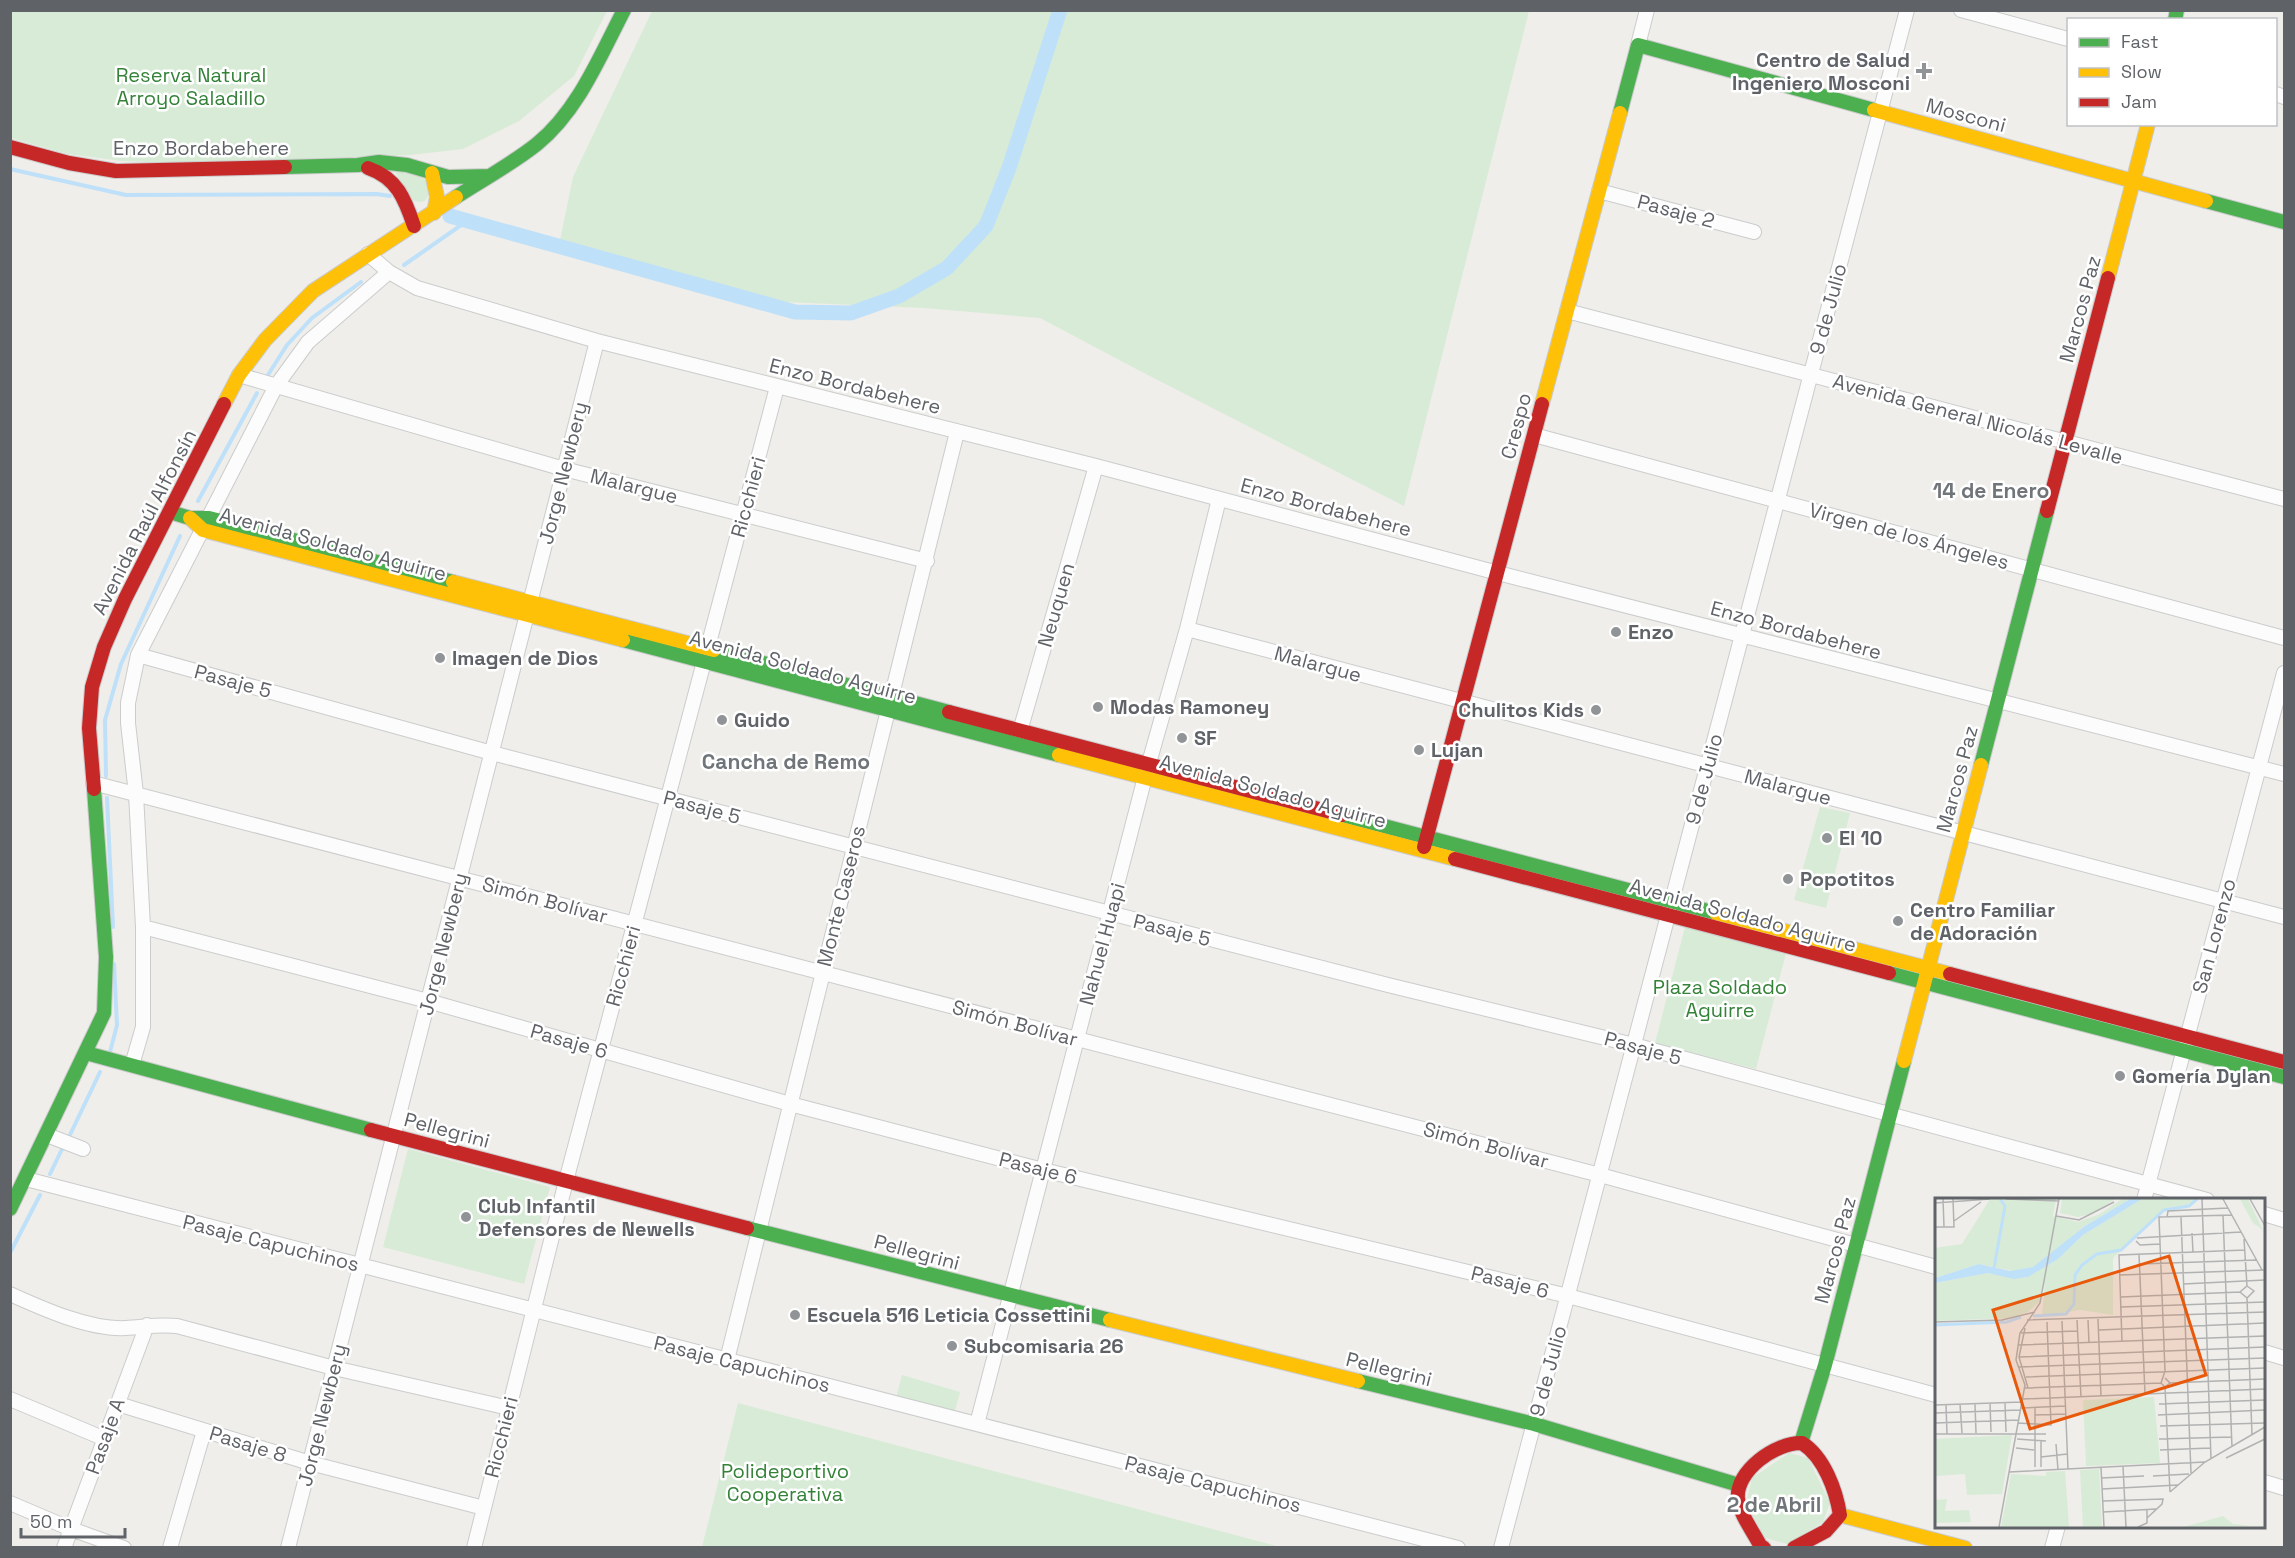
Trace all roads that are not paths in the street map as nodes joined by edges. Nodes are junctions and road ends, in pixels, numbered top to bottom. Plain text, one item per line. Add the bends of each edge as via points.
1 (624, 10) edge
2 (1647, 10) edge
3 (1907, 10) edge
4 (1961, 10) edge
5 (2067, 39) edge
6 (1638, 45) junction
7 (1880, 111) junction
8 (2147, 126) edge
9 (10, 147) edge
10 (358, 165) junction
11 (432, 173) junction
12 (491, 176) junction
13 (2133, 180) junction
14 (1599, 191) junction
15 (434, 213) junction
16 (2284, 222) edge
17 (414, 226) junction
18 (1754, 232) dead end
19 (368, 254) junction
20 (389, 272) junction
21 (1567, 311) junction
22 (597, 341) junction
23 (239, 375) junction
24 (1811, 375) junction
25 (276, 386) junction
26 (777, 387) junction
27 (957, 432) junction
28 (1534, 435) junction
29 (2065, 442) junction
30 (1096, 466) junction
31 (564, 469) junction
32 (1219, 499) junction
33 (2284, 499) edge
34 (1778, 500) junction
35 (170, 512) junction
36 (744, 514) junction
37 (206, 524) junction
38 (927, 561) junction
39 (2032, 569) junction
40 (1498, 573) junction
41 (528, 608) junction
42 (1187, 629) junction
43 (1742, 636) junction
44 (2284, 638) edge
45 (138, 655) junction
46 (706, 655) junction
47 (2284, 673) edge
48 (1463, 702) junction
49 (1998, 702) junction
50 (888, 703) junction
51 (1019, 737) junction
52 (492, 753) junction
53 (1708, 766) junction
54 (2260, 768) junction
55 (1147, 771) junction
56 (2284, 774) edge
57 (93, 783) junction
58 (136, 794) junction
59 (668, 798) junction
60 (1964, 833) junction
61 (1425, 844) junction
62 (853, 847) junction
63 (459, 878) junction
64 (1672, 901) junction
65 (2224, 901) junction
66 (1110, 914) junction
67 (1668, 915) junction
68 (2284, 917) edge
69 (634, 924) junction
70 (143, 927) junction
71 (1928, 968) junction
72 (823, 972) junction
73 (1924, 982) junction
74 (428, 1001) junction
75 (2187, 1036) junction
76 (1077, 1039) junction
77 (1634, 1045) junction
78 (601, 1050) junction
79 (2183, 1051) junction
80 (86, 1053) junction
81 (2284, 1062) edge
82 (132, 1065) junction
83 (2284, 1077) edge
84 (790, 1104) junction
85 (1890, 1114) junction
86 (394, 1136) junction
87 (1043, 1170) junction
88 (1600, 1175) junction
89 (26, 1179) junction
90 (566, 1181) junction
91 (2148, 1184) junction
92 (2144, 1198) edge
93 (2200, 1198) edge
94 (10, 1209) edge
95 (2265, 1214) edge
96 (2284, 1220) edge
97 (759, 1231) junction
98 (1856, 1246) junction
99 (360, 1266) junction
100 (1935, 1267) edge
101 (10, 1294) edge
102 (1011, 1296) junction
103 (1568, 1296) junction
104 (533, 1310) junction
105 (147, 1325) junction
106 (2265, 1352) edge
107 (2284, 1358) edge
108 (727, 1360) junction
109 (1825, 1365) junction
110 (334, 1368) junction
111 (1935, 1395) edge
112 (10, 1399) edge
113 (118, 1404) junction
114 (509, 1408) junction
115 (977, 1424) junction
116 (1534, 1424) junction
117 (204, 1431) junction
118 (105, 1439) junction
119 (1801, 1443) junction
120 (310, 1463) junction
121 (2265, 1482) edge
122 (1739, 1485) junction
123 (2284, 1488) edge
124 (10, 1503) edge
125 (484, 1508) junction
126 (1840, 1515) junction
127 (2058, 1528) edge
128 (71, 1529) junction
129 (64, 1548) edge
130 (124, 1548) edge
131 (170, 1548) edge
132 (288, 1548) edge
133 (474, 1548) edge
134 (1458, 1548) edge
135 (1501, 1548) edge
136 (1764, 1548) edge
137 (1794, 1548) edge
138 (1965, 1548) edge
139 (2052, 1548) edge

1 - 12 street, Avenida Raúl Alfonsín via 581,91 559,121 537,144
2 - 6 street, Crespo
3 - 7 street, 9 de Julio
4 - 5 street
6 - 7 street, Mosconi
6 - 14 street, Crespo
7 - 13 street, Mosconi
7 - 24 street, 9 de Julio
8 - 13 street, Marcos Paz
9 - 10 street, Enzo Bordabehere via 116,171
10 - 11 street, Enzo Bordabehere via 407,165
10 - 17 street, Enzo Bordabehere via 390,176
11 - 12 street, Enzo Bordabehere via 448,177
11 - 15 street via 437,197
12 - 15 street, Avenida Raúl Alfonsín
13 - 16 street, Mosconi
13 - 29 street, Marcos Paz
14 - 18 street, Pasaje 2
14 - 21 street, Crespo
15 - 17 street, Avenida Raúl Alfonsín
17 - 19 street, Avenida Raúl Alfonsín
19 - 20 street, Enzo Bordabehere
19 - 23 street, Avenida Raúl Alfonsín via 313,291 285,316
20 - 22 street, Enzo Bordabehere via 417,288
20 - 25 street via 308,342
21 - 24 street, Avenida General Nicolás Levalle
21 - 28 street, Crespo
22 - 26 street, Enzo Bordabehere
22 - 31 street, Jorge Newbery
23 - 25 street, Malargue
23 - 35 street, Avenida Raúl Alfonsín
24 - 29 street, Avenida General Nicolás Levalle
24 - 34 street, 9 de Julio
25 - 31 street, Malargue
25 - 37 street
26 - 27 street, Enzo Bordabehere
26 - 36 street, Ricchieri
27 - 30 street, Enzo Bordabehere
27 - 38 street, Monte Caseros
28 - 34 street, Virgen de los Ángeles
28 - 40 street, Crespo
29 - 33 street, Avenida General Nicolás Levalle
29 - 39 street, Marcos Paz
30 - 32 street, Enzo Bordabehere
30 - 51 street, Neuquen
31 - 36 street, Malargue
31 - 41 street, Jorge Newbery
32 - 40 street, Enzo Bordabehere
32 - 42 street, Nahuel Huapi
34 - 39 street, Virgen de los Ángeles
34 - 43 street, 9 de Julio
35 - 37 street, Avenida Soldado Aguirre
35 - 57 street, Avenida Raúl Alfonsín via 125,599 92,687 89,728
36 - 38 street, Malargue
36 - 46 street, Ricchieri
37 - 41 street, Avenida Soldado Aguirre
37 - 45 street
38 - 50 street, Monte Caseros
39 - 44 street, Virgen de los Ángeles
39 - 49 street, Marcos Paz
40 - 43 street, Enzo Bordabehere
40 - 48 street, Crespo
41 - 46 street, Avenida Soldado Aguirre
41 - 52 street, Jorge Newbery
42 - 48 street, Malargue
42 - 55 street, Nahuel Huapi
43 - 49 street, Enzo Bordabehere
43 - 53 street, 9 de Julio
45 - 52 street, Pasaje 5
45 - 58 street via 128,703
46 - 50 street, Avenida Soldado Aguirre
46 - 59 street, Ricchieri
47 - 54 street, San Lorenzo
48 - 53 street, Malargue
48 - 61 street, Crespo
49 - 54 street, Enzo Bordabehere
49 - 60 street, Marcos Paz
50 - 51 street, Avenida Soldado Aguirre
50 - 62 street, Monte Caseros
51 - 55 street, Avenida Soldado Aguirre
52 - 59 street, Pasaje 5
52 - 63 street, Jorge Newbery
53 - 60 street, Malargue
53 - 64 street, 9 de Julio
54 - 56 street, Enzo Bordabehere
54 - 65 street, San Lorenzo
55 - 61 street, Avenida Soldado Aguirre
55 - 66 street, Nahuel Huapi
57 - 58 street, Simón Bolívar
57 - 80 street, Avenida Raúl Alfonsín via 106,957 104,1013
58 - 63 street, Simón Bolívar
58 - 70 street
59 - 62 street, Pasaje 5
59 - 69 street, Ricchieri
60 - 65 street, Malargue
60 - 71 street, Marcos Paz
61 - 64 street, Avenida Soldado Aguirre
61 - 67 street, Avenida Soldado Aguirre
62 - 66 street, Pasaje 5
62 - 72 street, Monte Caseros
63 - 69 street, Simón Bolívar
63 - 74 street, Jorge Newbery
64 - 67 street, 9 de Julio
64 - 71 street, Avenida Soldado Aguirre
65 - 68 street, Malargue
65 - 75 street, San Lorenzo
66 - 76 street, Nahuel Huapi
66 - 77 street, Pasaje 5
67 - 73 street, Avenida Soldado Aguirre
67 - 77 street, 9 de Julio
69 - 72 street, Simón Bolívar
69 - 78 street, Ricchieri
70 - 74 street, Pasaje 6
70 - 82 street via 143,1027
71 - 73 street, Marcos Paz
71 - 75 street, Avenida Soldado Aguirre
72 - 76 street, Simón Bolívar
72 - 84 street, Monte Caseros
73 - 79 street, Avenida Soldado Aguirre
73 - 85 street, Marcos Paz
74 - 78 street, Pasaje 6
74 - 86 street, Jorge Newbery
75 - 79 street, San Lorenzo
75 - 81 street, Avenida Soldado Aguirre
76 - 87 street, Nahuel Huapi
76 - 88 street, Simón Bolívar
77 - 85 street, Pasaje 5
77 - 88 street, 9 de Julio
78 - 84 street, Pasaje 6
78 - 90 street, Ricchieri
79 - 83 street, Avenida Soldado Aguirre
79 - 91 street, San Lorenzo
80 - 82 street, Pellegrini
80 - 89 street, Avenida Raúl Alfonsín via 66,1142
82 - 86 street, Pellegrini
84 - 87 street, Pasaje 6
84 - 97 street, Monte Caseros
85 - 91 street, Pasaje 5
85 - 98 street, Marcos Paz
86 - 90 street, Pellegrini
86 - 99 street, Jorge Newbery
87 - 102 street, Nahuel Huapi
87 - 103 street, Pasaje 6
88 - 98 street, Simón Bolívar
88 - 103 street, 9 de Julio
89 - 94 street, Avenida Raúl Alfonsín
89 - 99 street, Pasaje Capuchinos
90 - 97 street, Pellegrini
90 - 104 street, Ricchieri
91 - 92 street, San Lorenzo
91 - 93 street, Pasaje 5
95 - 96 street
97 - 102 street, Pellegrini
97 - 108 street, Monte Caseros
98 - 100 street, Simón Bolívar
98 - 109 street, Marcos Paz
99 - 104 street, Pasaje Capuchinos
99 - 110 street, Jorge Newbery
101 - 105 street via 76,1319 125,1328
102 - 115 street, Nahuel Huapi
102 - 116 street, Pellegrini
103 - 109 street, Pasaje 6
103 - 116 street, 9 de Julio
104 - 108 street, Pasaje Capuchinos
104 - 114 street, Ricchieri
105 - 110 street via 177,1326
105 - 113 street, Pasaje A
106 - 107 street
108 - 115 street, Pasaje Capuchinos
109 - 111 street, Pasaje 6
109 - 119 street, Marcos Paz
110 - 114 street
110 - 120 street, Jorge Newbery
112 - 118 street
113 - 117 street, Pasaje 8
113 - 118 street, Pasaje A
114 - 125 street, Ricchieri
115 - 134 street, Pasaje Capuchinos
116 - 122 street, Pellegrini
116 - 135 street, 9 de Julio
117 - 120 street, Pasaje 8
117 - 131 street
118 - 128 street, Pasaje A
119 - 122 street via 1787,1443 1748,1470
119 - 126 street via 1812,1450 1836,1494
120 - 125 street, Pasaje 8
120 - 132 street, Jorge Newbery
121 - 123 street
122 - 136 street via 1738,1501
124 - 128 street
125 - 133 street, Ricchieri
126 - 137 street via 1824,1533
126 - 138 street
127 - 139 street
128 - 129 street, Pasaje A
128 - 130 street

